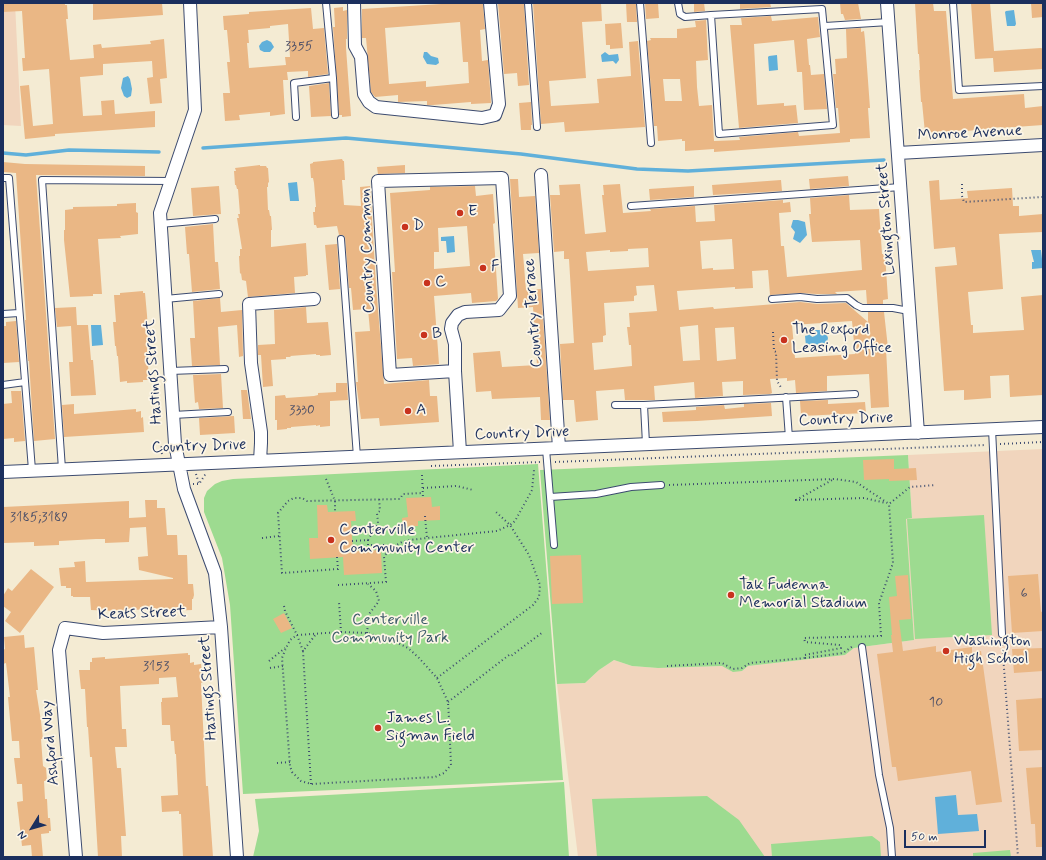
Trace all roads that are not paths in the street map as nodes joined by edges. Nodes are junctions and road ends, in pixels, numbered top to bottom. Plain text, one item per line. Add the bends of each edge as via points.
1 (190, 3) edge
2 (326, 3) edge
3 (354, 3) edge
4 (490, 3) edge
5 (528, 3) edge
6 (640, 3) edge
7 (678, 3) edge
8 (888, 3) edge
9 (953, 3) edge
10 (711, 15) junction
11 (889, 22) junction
12 (825, 26) junction
13 (333, 78) junction
14 (1043, 86) edge
15 (335, 115) dead end
16 (296, 117) dead end
17 (537, 127) dead end
18 (651, 143) dead end
19 (1043, 145) edge
20 (898, 154) junction
21 (541, 175) dead end
22 (3, 178) edge
23 (502, 178) joint
24 (171, 181) junction
25 (901, 187) junction
26 (631, 206) dead end
27 (215, 219) dead end
28 (160, 224) junction
29 (341, 239) dead end
30 (219, 294) dead end
31 (165, 299) junction
32 (314, 299) dead end
33 (772, 299) dead end
34 (909, 311) junction
35 (20, 313) junction
36 (3, 314) edge
37 (225, 368) dead end
38 (455, 371) junction
39 (170, 372) junction
40 (25, 382) junction
41 (3, 385) edge
42 (855, 394) dead end
43 (786, 397) junction
44 (615, 405) dead end
45 (644, 405) junction
46 (228, 412) dead end
47 (173, 415) junction
48 (1043, 427) edge
49 (992, 429) junction
50 (918, 433) junction
51 (789, 438) junction
52 (646, 444) junction
53 (560, 448) junction
54 (546, 449) junction
55 (460, 452) junction
56 (357, 457) junction
57 (260, 461) junction
58 (180, 464) junction
59 (62, 469) junction
60 (32, 470) junction
61 (3, 472) edge
62 (661, 486) road end
63 (550, 496) junction
64 (554, 545) dead end
65 (221, 627) junction
66 (65, 628) joint
67 (1002, 634) road end
68 (862, 647) dead end
69 (76, 857) edge
70 (237, 857) edge
71 (892, 857) edge

1 - 24 street, Hastings Street via 195,110
2 - 13 lane
3 - 4 street via 355,46 361,57 364,94 369,102 376,107 482,118 495,115 499,104
5 - 17 lane
6 - 18 lane
7 - 10 lane via 680,14 685,17
8 - 11 street, Lexington Street
9 - 14 lane via 959,90
10 - 12 lane via 822,9
10 - 12 lane via 719,134 833,125
11 - 12 lane
11 - 20 street, Lexington Street
13 - 15 lane
13 - 16 lane via 294,82
19 - 20 street, Monroe Avenue
20 - 25 street, Lexington Street
21 - 53 street, Country Terrace
22 - 35 lane via 9,178
23 - 38 street, Country Terrace via 510,296 499,310 465,312 458,315 452,323
23 - 38 street, Country Common via 378,181 390,375
24 - 28 street, Hastings Street via 160,213
24 - 59 lane via 42,180
25 - 26 lane
25 - 34 street, Lexington Street
27 - 28 lane
28 - 31 street, Hastings Street
29 - 56 lane
30 - 31 lane
31 - 39 street, Hastings Street
32 - 57 street via 248,304 261,432
33 - 34 lane via 847,298 862,308
34 - 50 street, Lexington Street
35 - 36 lane
35 - 40 lane
37 - 39 lane
38 - 55 street, Country Terrace
39 - 47 street, Hastings Street
40 - 41 lane
40 - 60 lane
42 - 43 lane
43 - 45 lane
43 - 51 lane
44 - 45 lane
45 - 52 lane
46 - 47 lane
47 - 58 street, Hastings Street via 175,444
48 - 49 street, Country Drive
49 - 50 street, Country Drive
49 - 67 lane
50 - 51 street, Country Drive
51 - 52 street, Country Drive
52 - 53 street, Country Drive
53 - 54 street, Country Drive
54 - 55 street, Country Drive
54 - 63 lane
55 - 56 street, Country Drive
56 - 57 street, Country Drive
57 - 58 street, Country Drive
58 - 59 street, Country Drive
58 - 65 street, Hastings Street via 184,488 215,573
59 - 60 street, Country Drive
60 - 61 street, Country Drive
62 - 63 lane via 631,487 596,494
63 - 64 lane
65 - 66 street, Keats Street via 102,633
65 - 70 street, Hastings Street
66 - 69 street, Ashford Way via 59,650
68 - 71 lane via 878,775 890,828

